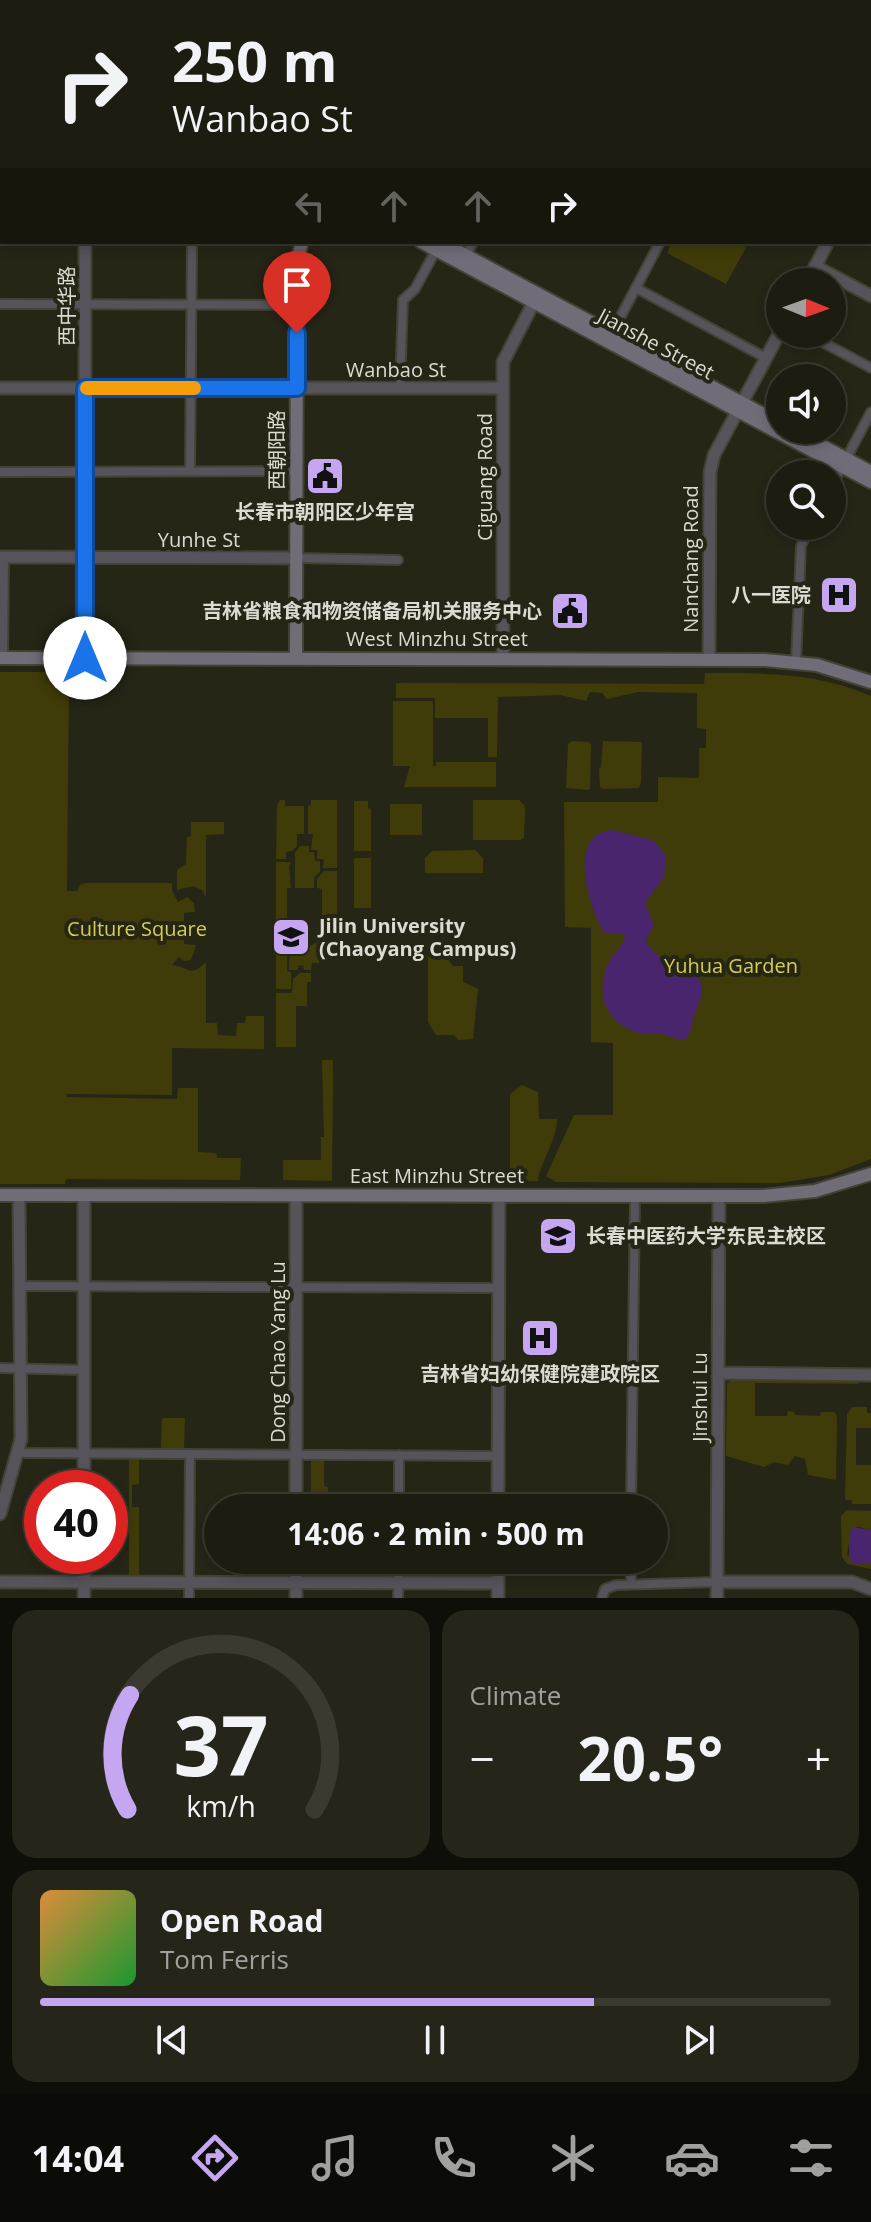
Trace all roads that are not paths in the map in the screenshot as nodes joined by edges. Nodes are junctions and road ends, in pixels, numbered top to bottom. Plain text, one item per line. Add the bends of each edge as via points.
1 (85, 244) edge
2 (192, 244) edge
3 (301, 244) edge
4 (472, 244) edge
5 (659, 244) edge
6 (827, 244) edge
7 (438, 246) edge
8 (466, 256) junction
9 (815, 266) joint
10 (636, 288) junction
11 (871, 296) edge
12 (534, 302) junction
13 (0, 304) edge
14 (85, 304) junction
15 (192, 304) junction
16 (297, 305) junction
17 (612, 333) junction
18 (771, 348) edge
19 (833, 348) edge
20 (766, 358) junction
21 (871, 368) edge
22 (0, 388) edge
23 (85, 388) junction
24 (191, 388) junction
25 (297, 388) junction
26 (400, 388) junction
27 (503, 388) junction
28 (740, 407) junction
29 (871, 412) edge
30 (766, 417) edge
31 (815, 444) edge
32 (838, 460) edge
33 (839, 460) edge
34 (846, 460) edge
35 (846, 464) edge
36 (846, 464) edge
37 (85, 471) junction
38 (190, 471) junction
39 (297, 471) junction
40 (0, 472) edge
41 (871, 472) edge
42 (871, 482) edge
43 (804, 540) edge
44 (2, 557) edge
45 (85, 558) junction
46 (296, 558) junction
47 (398, 560) dead end
48 (2, 658) edge
49 (85, 658) junction
50 (296, 659) junction
51 (503, 659) junction
52 (709, 660) junction
53 (796, 662) junction
54 (871, 682) edge
55 (871, 1174) edge
56 (0, 1195) edge
57 (19, 1195) junction
58 (84, 1195) junction
59 (296, 1196) junction
60 (499, 1196) junction
61 (635, 1196) junction
62 (719, 1196) junction
63 (20, 1286) junction
64 (84, 1287) junction
65 (296, 1288) junction
66 (498, 1288) junction
67 (0, 1368) edge
68 (21, 1369) junction
69 (84, 1370) junction
70 (718, 1373) junction
71 (871, 1375) edge
72 (18, 1453) junction
73 (84, 1454) junction
74 (190, 1454) junction
75 (296, 1454) junction
76 (399, 1455) junction
77 (498, 1456) junction
78 (84, 1470) edge
79 (296, 1494) edge
80 (399, 1494) edge
81 (498, 1494) edge
82 (631, 1494) edge
83 (0, 1514) edge
84 (84, 1574) edge
85 (296, 1574) edge
86 (398, 1574) edge
87 (498, 1574) edge
88 (631, 1574) edge
89 (0, 1582) edge
90 (717, 1582) junction
91 (84, 1583) junction
92 (189, 1583) junction
93 (296, 1583) junction
94 (398, 1583) junction
95 (498, 1583) junction
96 (631, 1584) junction
97 (871, 1589) edge
98 (84, 1598) edge
99 (189, 1598) edge
100 (296, 1598) edge
101 (398, 1598) edge
102 (498, 1598) edge
103 (602, 1598) edge
104 (717, 1598) edge

1 - 14 street, 西中华路
2 - 15 street
3 - 16 main road, 西朝阳路
4 - 8 street
5 - 10 street
6 - 9 street
7 - 8 main road, Jianshe Street
7 - 12 main road, Jianshe Street
7 - 26 street via 415,289 403,300
8 - 17 main road, Jianshe Street
9 - 11 street
10 - 17 street
10 - 20 street
12 - 27 street, Ciguang Road via 506,354
12 - 28 main road, Jianshe Street
13 - 14 street
14 - 15 street
14 - 23 street, 西中华路
15 - 16 street
15 - 24 street
16 - 25 main road, 西朝阳路
17 - 28 main road, Jianshe Street
18 - 20 street, Nanchang Road
19 - 21 street
20 - 28 street, Nanchang Road
22 - 23 street, Wanbao St
23 - 24 street, Wanbao St
23 - 37 street, 西中华路
24 - 25 street, Wanbao St
24 - 38 street
25 - 26 street, Wanbao St
25 - 39 main road, 西朝阳路
26 - 27 street, Wanbao St
27 - 51 street, Ciguang Road
28 - 30 main road, Jianshe Street
28 - 32 main road, Jianshe Street
28 - 52 street, Nanchang Road via 710,472
29 - 34 street
31 - 33 main road, Jianshe Street
35 - 41 main road, Jianshe Street
36 - 42 main road, Jianshe Street
37 - 38 street
37 - 40 street
37 - 45 street, 西中华路
38 - 39 street
39 - 46 main road, 西朝阳路
43 - 53 street
44 - 45 street, Yunhe St
44 - 48 street
45 - 46 street, Yunhe St
45 - 49 street, 西中华路
46 - 47 street, Yunhe St
46 - 50 main road, 西朝阳路
48 - 49 main road, West Minzhu Street
49 - 50 main road, West Minzhu Street
50 - 51 main road, West Minzhu Street
51 - 52 main road, West Minzhu Street
52 - 53 main road, West Minzhu Street
53 - 54 main road, West Minzhu Street
55 - 62 main road, East Minzhu Street via 798,1194
56 - 57 main road, East Minzhu Street
57 - 58 main road, East Minzhu Street
57 - 63 street
58 - 59 main road, East Minzhu Street
58 - 64 street
59 - 60 main road, East Minzhu Street
59 - 65 street, Dong Chao Yang Lu
60 - 61 main road, East Minzhu Street
60 - 66 street
61 - 62 main road, East Minzhu Street
61 - 82 street
62 - 70 street, Jinshui Lu
63 - 64 street
63 - 68 street
64 - 65 street
64 - 69 street
65 - 66 street
65 - 75 street, Dong Chao Yang Lu
66 - 77 street
67 - 68 street
68 - 69 street
68 - 72 street
69 - 73 street
70 - 71 street
70 - 90 street, Jinshui Lu
72 - 73 street
72 - 83 street
73 - 74 street
73 - 78 street
74 - 75 street
74 - 92 street
75 - 76 street
75 - 79 street, Dong Chao Yang Lu
76 - 77 street
76 - 80 street
77 - 81 street
84 - 91 street
85 - 93 street
86 - 94 street
87 - 95 street
88 - 96 street
89 - 91 street
90 - 96 street
90 - 97 street via 852,1582
90 - 104 street, Jinshui Lu
91 - 92 street
91 - 98 street
92 - 93 street
92 - 99 street
93 - 94 street
93 - 100 street
94 - 95 street
94 - 101 street
95 - 102 street
96 - 103 street via 610,1586

